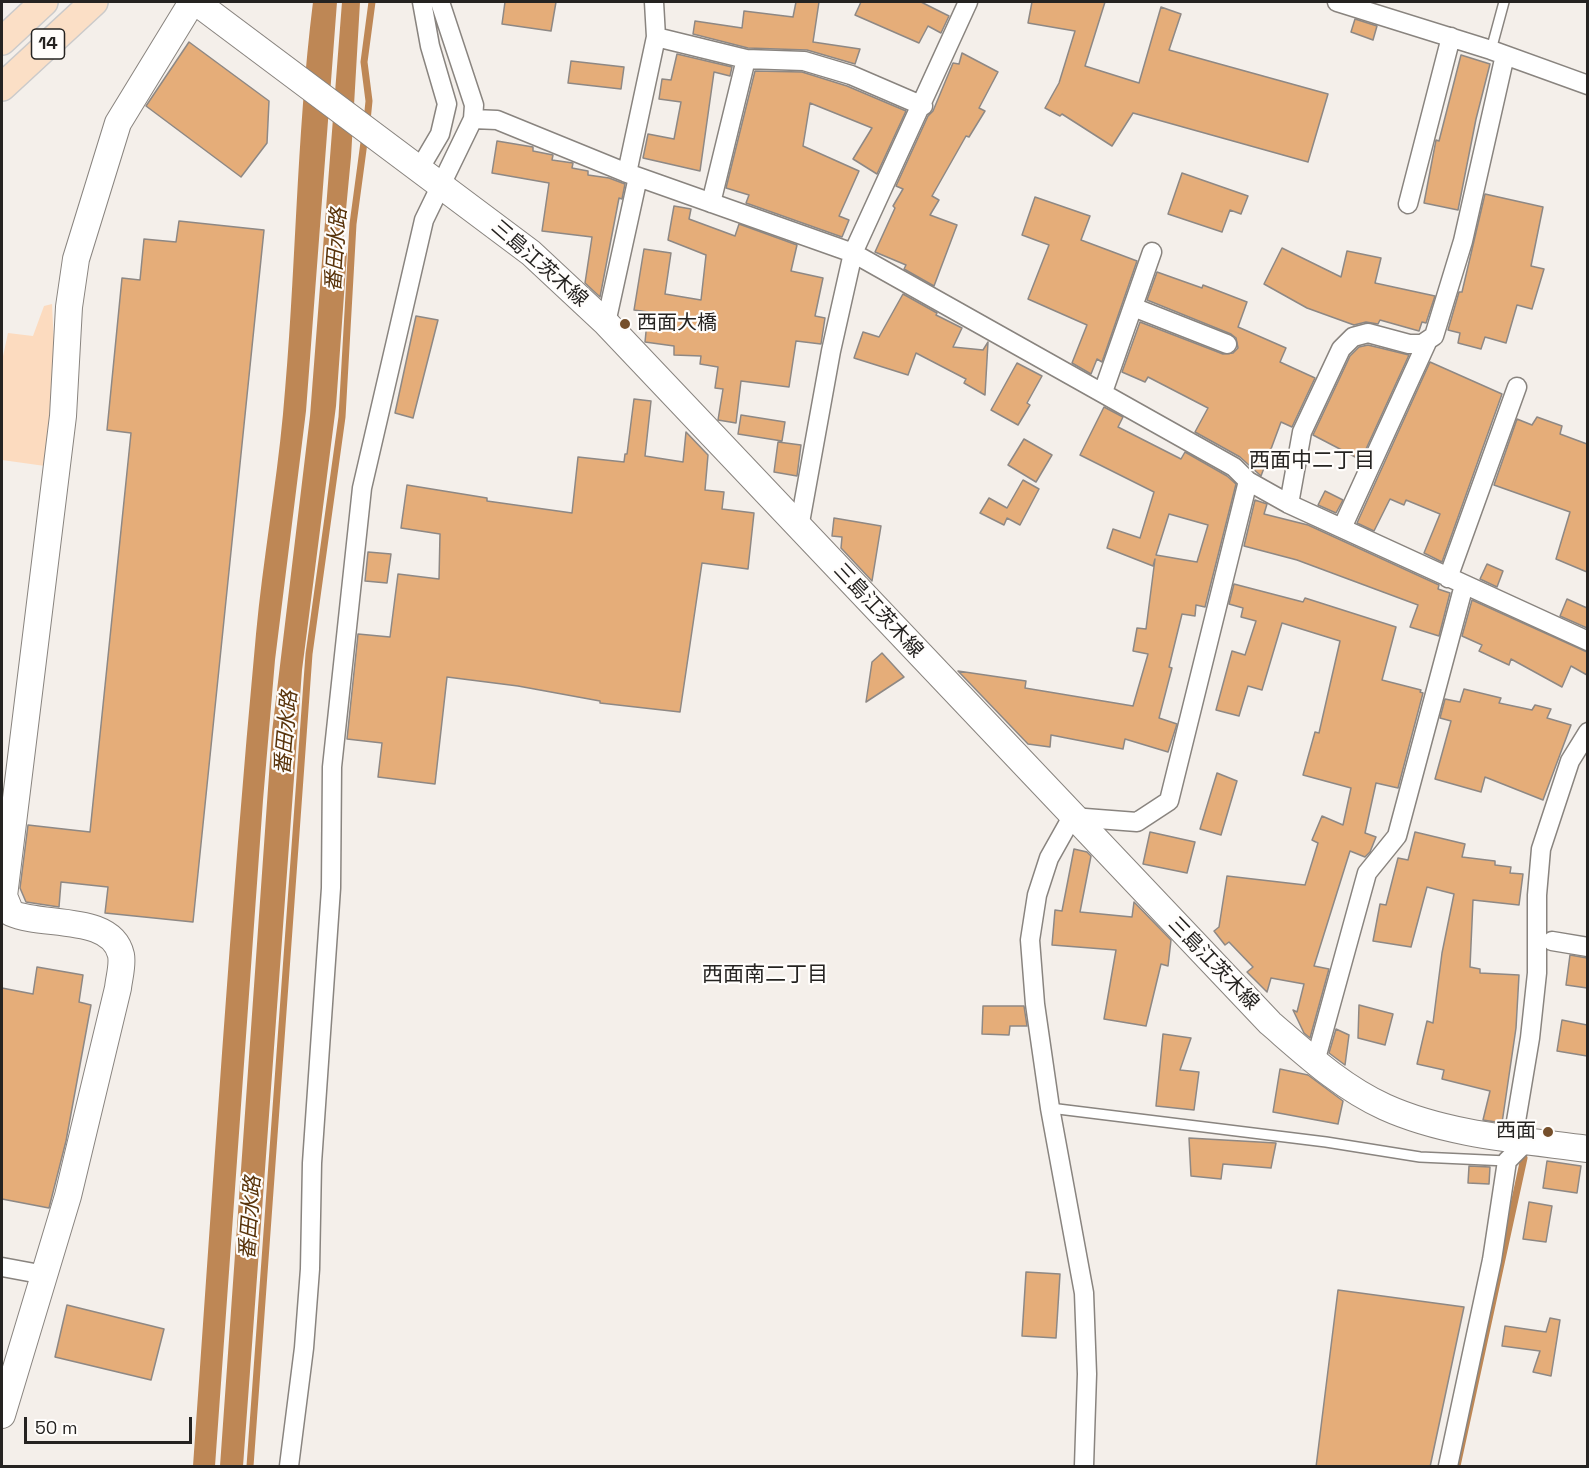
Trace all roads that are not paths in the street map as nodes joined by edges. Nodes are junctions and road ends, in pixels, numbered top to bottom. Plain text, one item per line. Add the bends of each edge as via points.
1 (44, 2) edge
2 (94, 2) edge
3 (194, 2) edge
4 (422, 2) edge
5 (440, 2) edge
6 (654, 2) edge
7 (968, 2) edge
8 (1337, 2) edge
9 (1504, 2) edge
10 (656, 37) junction
11 (1451, 37) junction
12 (2, 41) edge
13 (1498, 52) junction
14 (746, 59) junction
15 (1587, 85) edge
16 (2, 87) edge
17 (922, 106) junction
18 (473, 119) junction
19 (420, 168) junction
20 (632, 175) junction
21 (442, 184) junction
22 (711, 203) junction
23 (1408, 204) dead end
24 (1152, 252) dead end
25 (853, 253) junction
26 (1132, 307) junction
27 (606, 323) junction
28 (1428, 340) junction
29 (1227, 344) dead end
30 (1517, 387) dead end
31 (1103, 393) junction
32 (1248, 482) junction
33 (1289, 504) junction
34 (799, 528) junction
35 (1341, 528) junction
36 (1456, 582) junction
37 (1587, 641) edge
38 (1587, 732) edge
39 (1072, 817) junction
40 (1552, 941) dead end
41 (1587, 947) edge
42 (1315, 1062) junction
43 (1050, 1108) junction
44 (1516, 1147) junction
45 (1587, 1149) edge
46 (2, 1267) edge
47 (45, 1275) junction
48 (2, 1415) edge
49 (289, 1467) edge
50 (1084, 1467) edge
51 (1448, 1467) edge

1 - 12 main road, 14
2 - 16 main road, 14
3 - 19 main road, 三島江茨木線
3 - 47 main road via 118,123 76,259 69,308 63,416 4,896 11,913 25,919 90,926 114,939 122,956 69,1196
4 - 19 street via 447,104 440,134
5 - 18 street via 474,105
6 - 10 street
7 - 17 street
8 - 11 street
9 - 13 lane
10 - 14 street
10 - 20 street
11 - 13 street
11 - 23 street
13 - 15 street
13 - 28 street via 1463,241 1434,336
14 - 17 street via 804,61 851,75
14 - 22 street
17 - 25 street
18 - 20 street via 497,120
18 - 21 street
19 - 21 main road, 三島江茨木線
20 - 22 street
20 - 27 street
21 - 27 main road, 三島江茨木線 via 531,253
21 - 49 street via 424,220 362,488 332,768 331,888 312,1163 310,1269
22 - 25 street
24 - 26 street
25 - 31 street
25 - 34 street
26 - 29 street
26 - 31 street
27 - 34 main road, 三島江茨木線
28 - 33 street via 1409,344 1368,333 1353,337 1341,349 1302,432
28 - 35 street
30 - 36 street
31 - 32 street via 1234,467
32 - 33 street
32 - 39 street via 1169,801 1137,822
33 - 35 street
34 - 39 main road, 三島江茨木線
35 - 36 street
36 - 37 street
36 - 42 street via 1397,836 1367,873
38 - 44 street via 1570,761 1541,849 1534,1005
39 - 42 main road, 三島江茨木線 via 1270,1023
39 - 43 street via 1048,858 1037,894 1030,940
40 - 41 street
42 - 44 main road, 三島江茨木線 via 1385,1107
43 - 44 lane via 1420,1156
43 - 50 street via 1084,1293
44 - 45 main road, 三島江茨木線
44 - 51 street
46 - 47 street
47 - 48 main road

